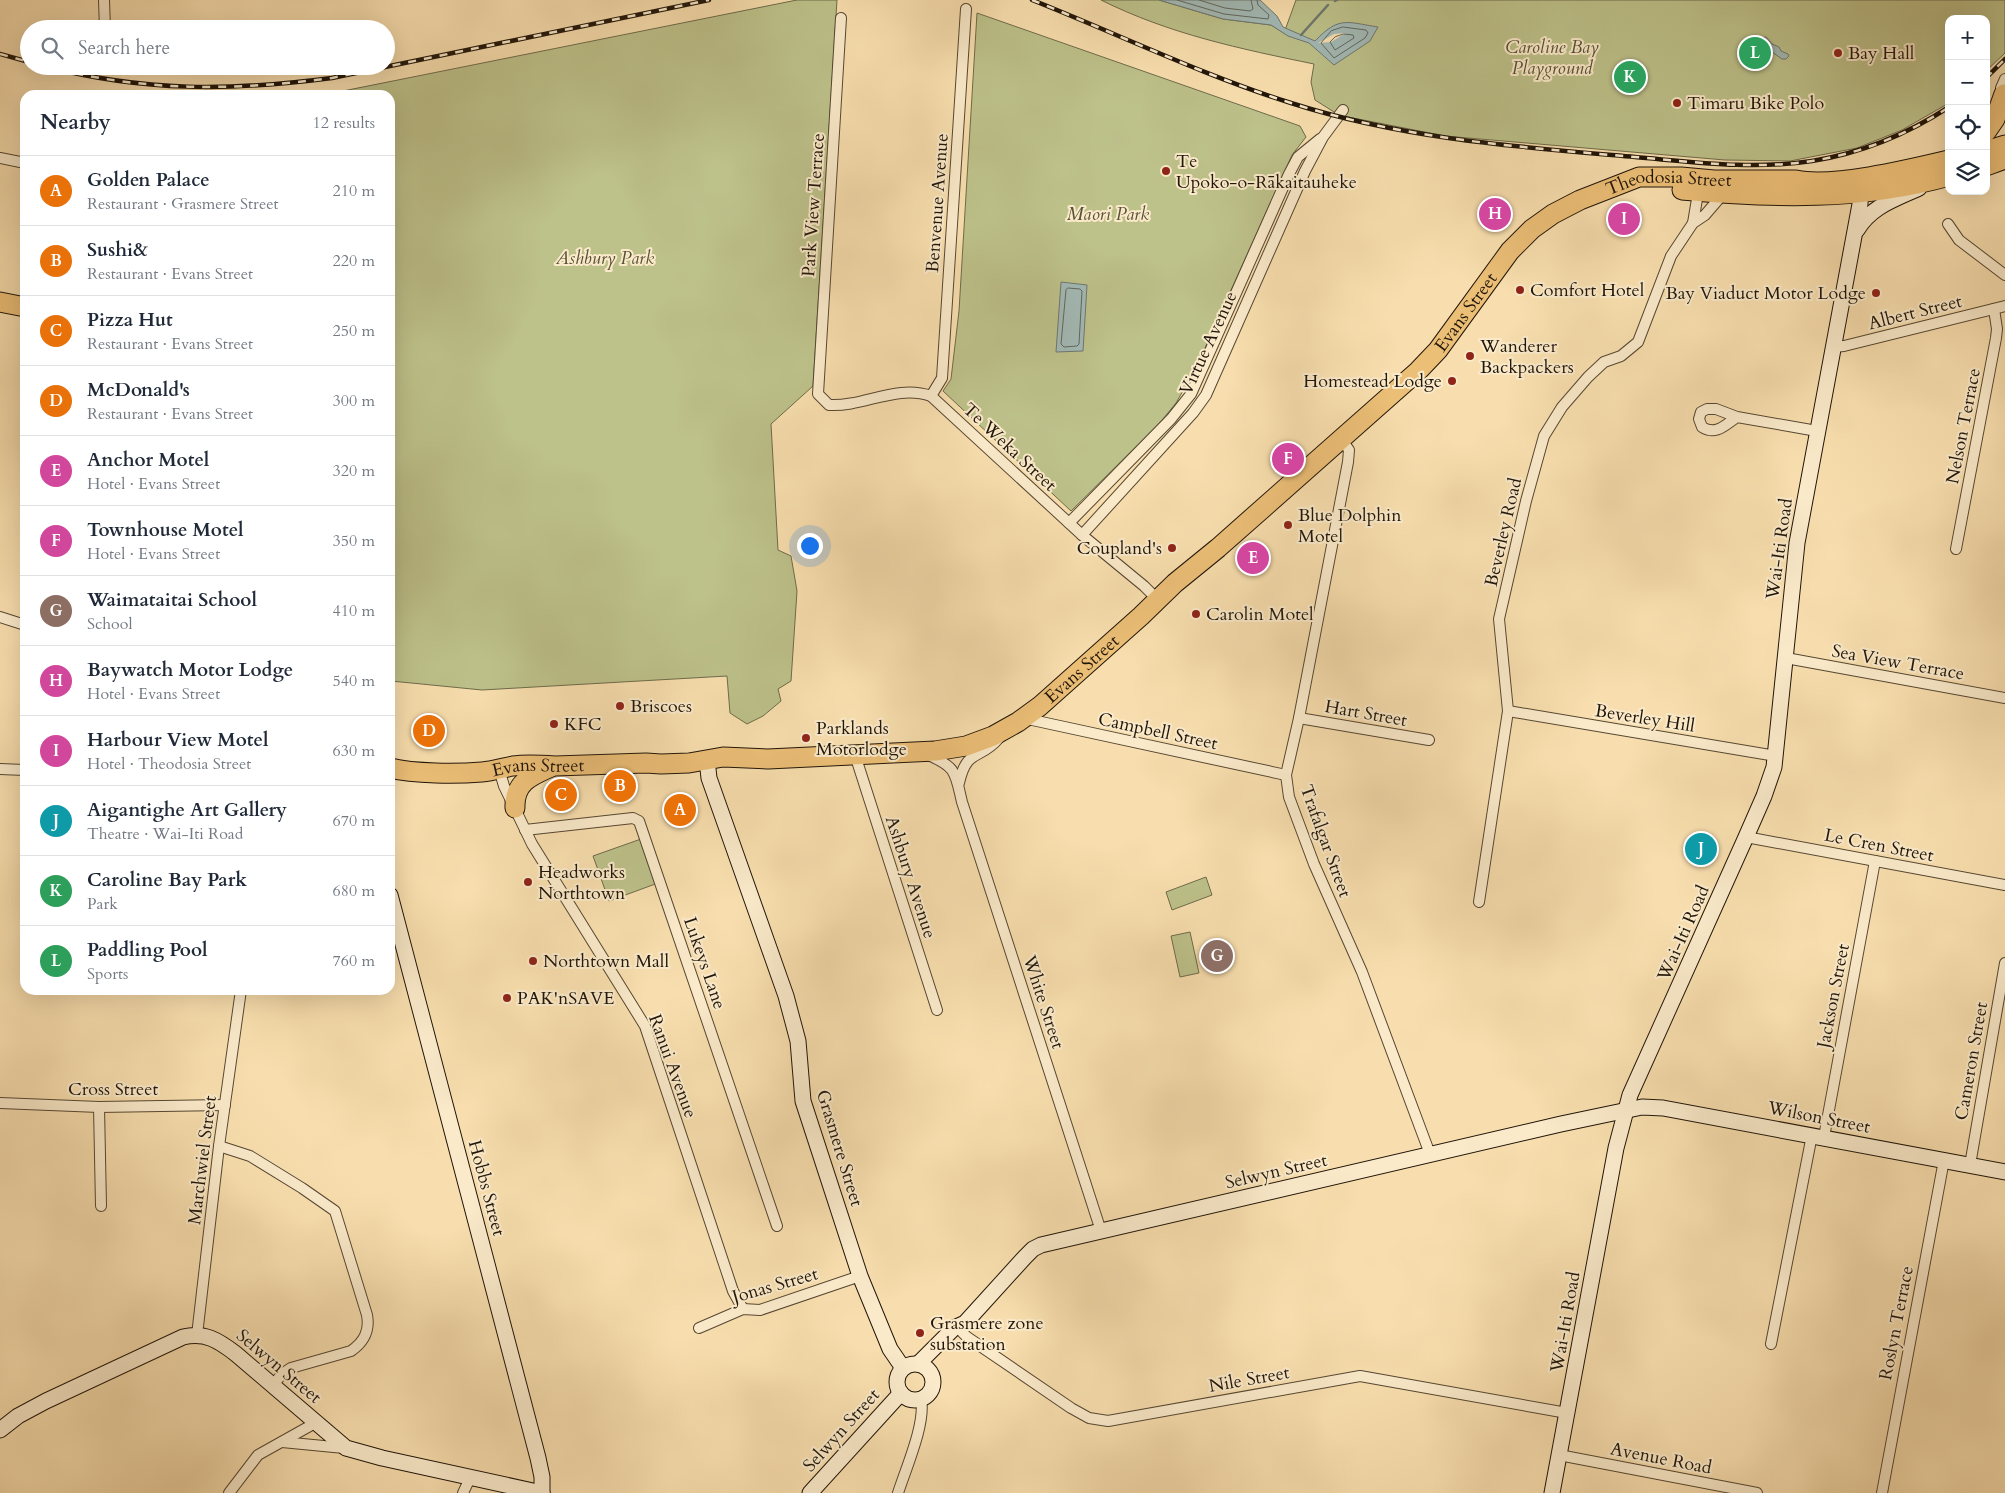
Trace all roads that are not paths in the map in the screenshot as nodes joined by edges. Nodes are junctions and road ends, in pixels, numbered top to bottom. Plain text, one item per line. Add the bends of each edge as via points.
1 (104, 0) edge
2 (966, 9) dead end
3 (841, 18) dead end
4 (105, 20) edge
5 (2005, 90) edge
6 (1343, 110) dead end
7 (1990, 127) edge
8 (1322, 137) junction
9 (2005, 146) edge
10 (1990, 150) edge
11 (0, 158) edge
12 (2005, 159) edge
13 (1945, 161) edge
14 (20, 163) edge
15 (1990, 165) edge
16 (1942, 178) edge
17 (1861, 185) junction
18 (1609, 189) junction
19 (1690, 190) junction
20 (1723, 194) junction
21 (1693, 223) junction
22 (1948, 224) dead end
23 (1853, 237) junction
24 (2005, 276) edge
25 (0, 302) edge
26 (20, 306) edge
27 (2005, 306) edge
28 (1994, 309) junction
29 (1832, 347) junction
30 (931, 396) junction
31 (1737, 417) dead end
32 (1817, 431) junction
33 (1342, 440) junction
34 (1069, 524) junction
35 (1082, 536) junction
36 (1956, 549) dead end
37 (1158, 600) junction
38 (0, 617) edge
39 (20, 623) edge
40 (1786, 658) junction
41 (2005, 698) edge
42 (1508, 711) junction
43 (1023, 718) junction
44 (1299, 718) junction
45 (1005, 729) junction
46 (1429, 740) dead end
47 (920, 752) junction
48 (855, 755) junction
49 (1776, 756) junction
50 (707, 760) junction
51 (555, 766) junction
52 (0, 769) edge
53 (395, 769) edge
54 (20, 770) edge
55 (499, 770) junction
56 (1286, 775) junction
57 (959, 782) junction
58 (515, 808) junction
59 (525, 830) junction
60 (1746, 837) junction
61 (1875, 861) junction
62 (2005, 885) edge
63 (1479, 902) dead end
64 (395, 914) edge
65 (2005, 963) edge
66 (239, 995) edge
67 (937, 1010) dead end
68 (0, 1103) edge
69 (225, 1105) junction
70 (99, 1106) junction
71 (1626, 1111) junction
72 (1818, 1136) junction
73 (219, 1146) junction
74 (1430, 1154) junction
75 (1944, 1160) junction
76 (1970, 1165) junction
77 (2005, 1172) edge
78 (101, 1206) dead end
79 (777, 1226) dead end
80 (1101, 1230) junction
81 (860, 1276) junction
82 (743, 1309) junction
83 (964, 1327) junction
84 (699, 1328) dead end
85 (197, 1335) junction
86 (1771, 1344) dead end
87 (923, 1366) junction
88 (903, 1368) junction
89 (273, 1385) junction
90 (901, 1393) junction
91 (921, 1399) junction
92 (1567, 1413) junction
93 (317, 1422) junction
94 (0, 1430) edge
95 (281, 1442) junction
96 (346, 1448) junction
97 (1559, 1455) junction
98 (470, 1478) junction
99 (229, 1493) edge
100 (463, 1493) edge
101 (542, 1493) edge
102 (810, 1493) edge
103 (898, 1493) edge
104 (1552, 1493) edge
105 (1757, 1493) edge
106 (1882, 1493) edge

1 - 4 street
2 - 30 street, Benvenue Avenue via 942,378
3 - 30 street, Park View Terrace via 818,394 829,405 843,406 897,392 919,392
5 - 7 highway
6 - 8 street, Virtue Avenue
8 - 34 street, Virtue Avenue via 1298,157 1288,174 1191,394 1171,419
8 - 35 street, Virtue Avenue via 1259,271 1206,395
9 - 10 highway
11 - 14 street
12 - 15 highway
13 - 17 highway, Theodosia Street
16 - 17 highway, Theodosia Street
16 - 23 street via 1878,207 1863,219
17 - 18 highway, Theodosia Street via 1796,180 1639,177
17 - 20 highway, Theodosia Street via 1790,197
17 - 23 street, Wai-Iti Road
18 - 19 highway, Theodosia Street
18 - 33 highway, Evans Street via 1566,207 1520,240 1438,350
19 - 20 highway, Theodosia Street
19 - 21 street, Beverley Road via 1697,199
20 - 21 street, Beverley Road via 1705,215
21 - 42 street, Beverley Road via 1671,256 1638,342 1621,356 1604,362 1588,377 1562,407 1544,436 1499,619
22 - 24 street via 1959,240
23 - 29 street, Wai-Iti Road
25 - 26 highway
27 - 28 street, Albert Street
28 - 29 street, Albert Street
28 - 36 street, Nelson Terrace via 1996,338
29 - 32 street, Wai-Iti Road
30 - 34 street, Te Weka Street
31 - 32 street
32 - 40 street, Wai-Iti Road via 1797,543
33 - 37 highway, Evans Street
33 - 44 street, Trafalgar Street via 1349,450 1348,462
34 - 35 street, Te Weka Street
35 - 37 street, Te Weka Street
37 - 43 highway, Evans Street
38 - 39 street
40 - 41 street, Sea View Terrace
40 - 49 street, Wai-Iti Road
42 - 49 street, Beverley Hill
42 - 63 street, Beverley Road
43 - 45 highway, Evans Street
43 - 56 street, Campbell Street
44 - 46 street, Hart Street
44 - 56 street, Trafalgar Street
45 - 47 highway, Evans Street via 966,746
45 - 57 street via 990,748 967,760
47 - 48 highway, Evans Street
47 - 57 street, White Street via 947,763
48 - 50 highway, Evans Street
48 - 67 street, Ashbury Avenue
49 - 60 street, Wai-Iti Road via 1770,782
50 - 51 highway, Evans Street
50 - 81 street, Grasmere Street via 711,786 786,996 798,1041 802,1101
51 - 55 highway, Evans Street via 513,766
51 - 58 highway via 520,784 514,799
52 - 54 street
53 - 55 highway, Evans Street via 454,773
55 - 58 street, Ranui Avenue
56 - 74 street, Trafalgar Street via 1289,797 1314,864 1362,972
57 - 80 street, White Street via 962,802
58 - 59 street, Ranui Avenue
59 - 79 street, Lukeys Lane via 633,818 639,820
59 - 82 street, Ranui Avenue via 644,1026 733,1291
60 - 61 street, Le Cren Street
60 - 71 street, Wai-Iti Road via 1633,1088
61 - 62 street, Le Cren Street
61 - 72 street, Jackson Street
64 - 101 street, Hobbs Street via 538,1458
65 - 76 street, Cameron Street
66 - 69 street, Marchwiel Street
68 - 70 street, Cross Street
69 - 70 street, Cross Street
69 - 73 street, Marchwiel Street
70 - 78 street
71 - 72 street, Wilson Street via 1654,1107
71 - 74 street, Selwyn Street
71 - 92 street, Wai-Iti Road via 1616,1148
72 - 75 street, Wilson Street
72 - 86 street, Jackson Street
73 - 85 street, Marchwiel Street
73 - 89 street via 250,1156 335,1211 367,1315 367,1332 358,1346 346,1353 291,1368
74 - 80 street, Selwyn Street
75 - 76 street, Wilson Street
75 - 106 street, Roslyn Terrace
76 - 77 street, Wilson Street
80 - 83 street, Selwyn Street via 1033,1249
81 - 82 street, Jonas Street via 760,1310
81 - 88 street, Grasmere Street via 890,1349
82 - 84 street, Jonas Street
83 - 87 street, Selwyn Street
83 - 92 street, Nile Street via 967,1338 1071,1408 1090,1418 1108,1421 1360,1376
85 - 89 street, Selwyn Street via 218,1340
85 - 94 street via 182,1337 46,1401
87 - 88 street via 913,1364
87 - 91 street via 933,1380 930,1392
88 - 90 street via 898,1377
89 - 93 street, Selwyn Street
90 - 91 street via 910,1399
90 - 102 street, Selwyn Street
91 - 103 street via 920,1424
92 - 97 street, Wai-Iti Road
93 - 95 street
93 - 96 street, Selwyn Street
95 - 96 street
95 - 99 street via 258,1455
96 - 98 street, Selwyn Street
97 - 104 street, Wai-Iti Road
97 - 105 street, Avenue Road
98 - 100 street
98 - 101 street, Selwyn Street

